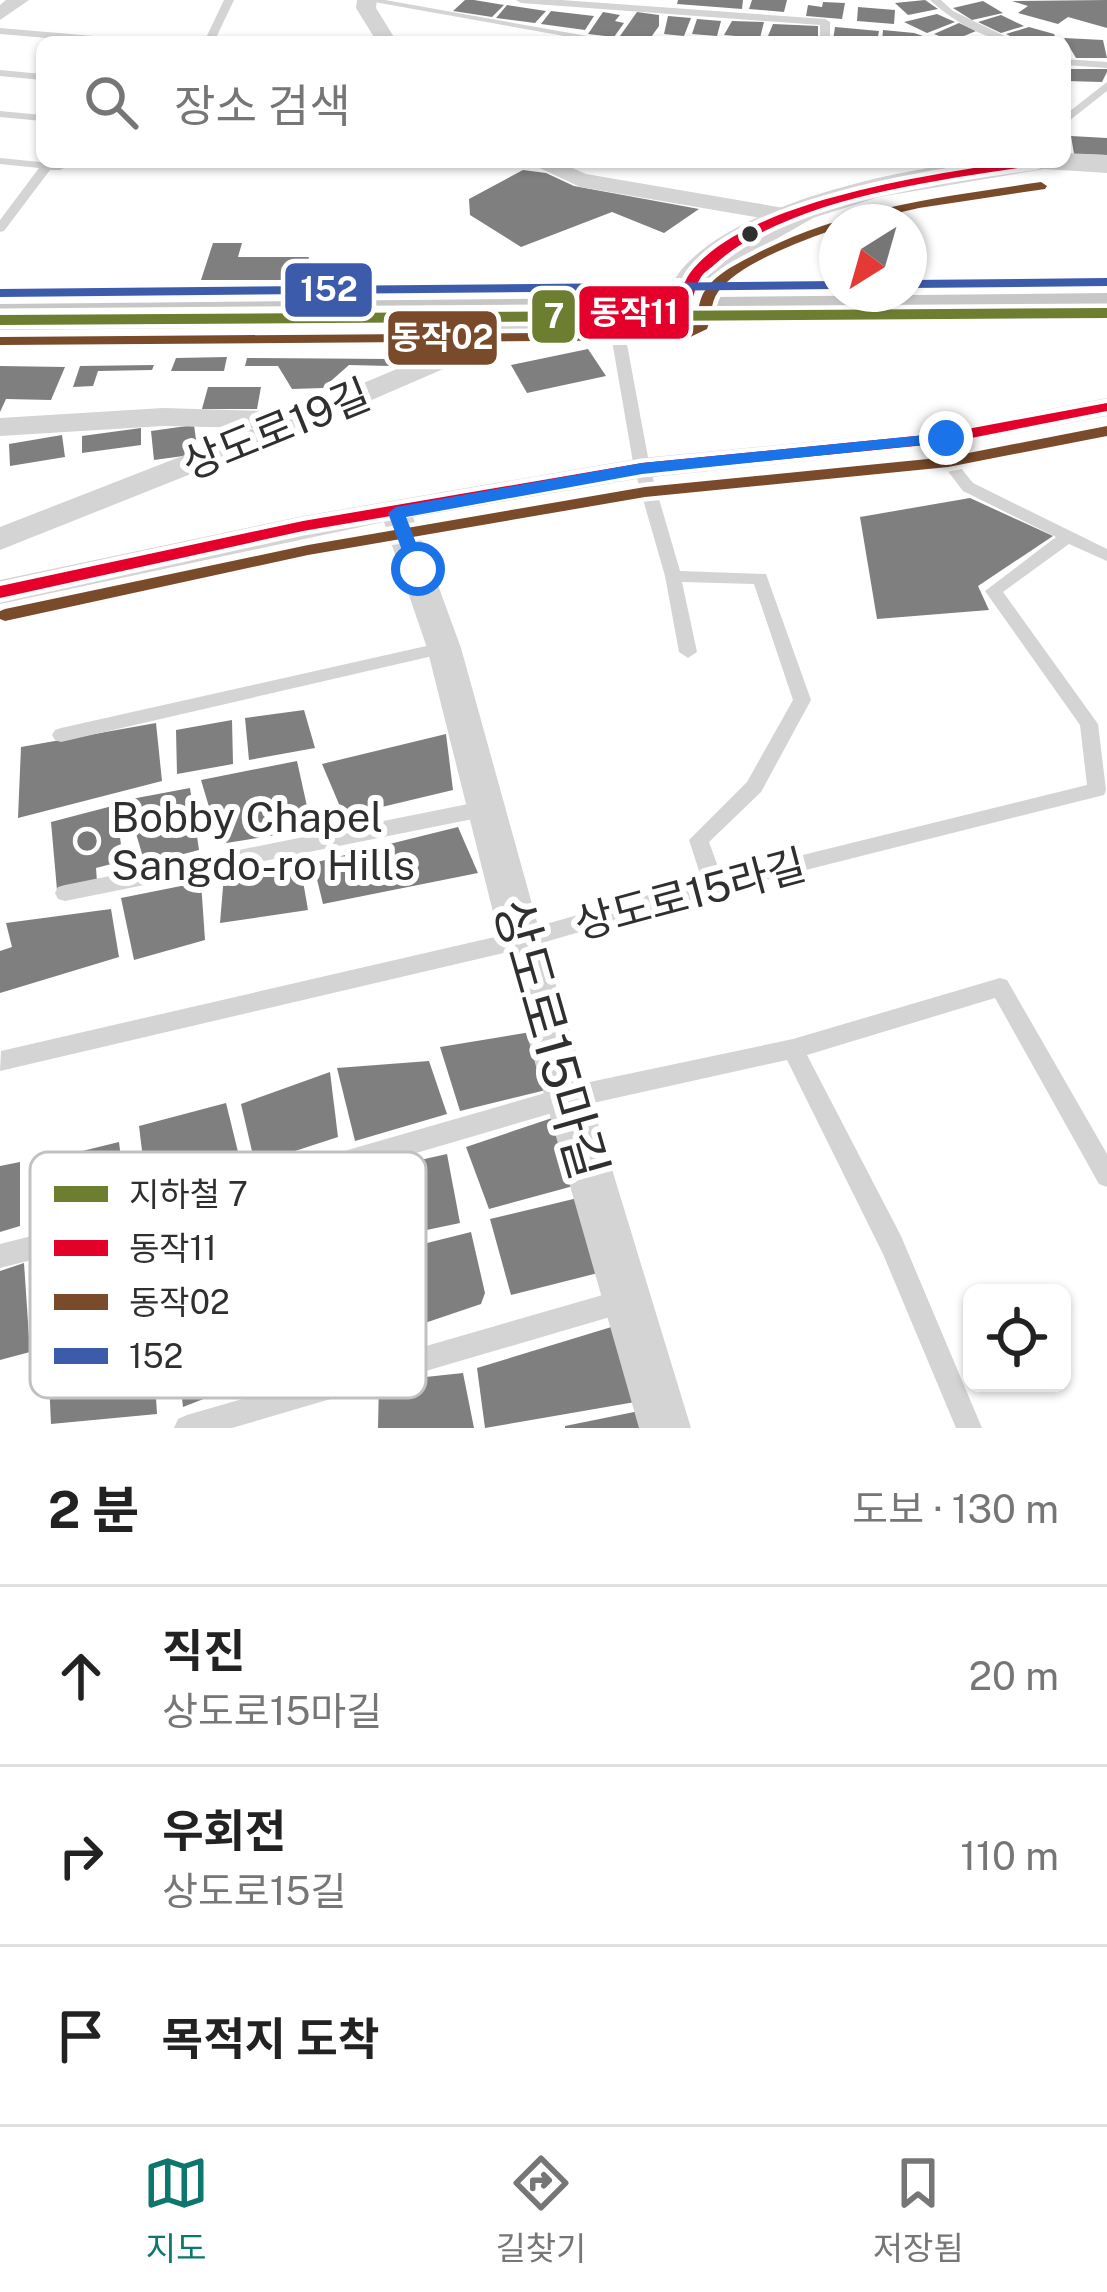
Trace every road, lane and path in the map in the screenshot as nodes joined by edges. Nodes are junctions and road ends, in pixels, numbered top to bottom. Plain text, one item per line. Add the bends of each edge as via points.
1 (19, 0) edge
2 (229, 0) edge
3 (368, 0) edge
4 (521, 0) edge
5 (934, 0) edge
6 (0, 14) edge
7 (0, 31) edge
8 (58, 36) edge
9 (212, 36) edge
10 (383, 36) edge
11 (581, 36) edge
12 (825, 36) edge
13 (999, 36) edge
14 (1071, 62) edge
15 (1107, 65) edge
16 (0, 73) edge
17 (36, 76) edge
18 (1107, 85) edge
19 (1083, 105) junction
20 (1107, 109) edge
21 (0, 114) edge
22 (1071, 116) edge
23 (36, 117) edge
24 (0, 161) edge
25 (1071, 163) edge
26 (36, 164) edge
27 (1107, 164) edge
28 (52, 168) edge
29 (553, 168) edge
30 (999, 168) edge
31 (784, 214) junction
32 (0, 228) edge
33 (1107, 307) edge
34 (614, 312) junction
35 (682, 312) junction
36 (550, 313) junction
37 (0, 317) edge
38 (1107, 407) edge
39 (299, 422) junction
40 (0, 428) edge
41 (931, 440) junction
42 (642, 468) junction
43 (396, 513) junction
44 (10, 536) edge
45 (1068, 537) junction
46 (1107, 556) edge
47 (674, 576) junction
48 (39, 583) junction
49 (0, 592) edge
50 (444, 648) junction
51 (688, 652) dead end
52 (61, 735) dead end
53 (488, 808) junction
54 (714, 885) junction
55 (65, 892) dead end
56 (521, 940) junction
57 (794, 1049) junction
58 (2, 1061) edge
59 (566, 1098) junction
60 (380, 1152) edge
61 (1107, 1176) edge
62 (30, 1248) edge
63 (0, 1256) edge
64 (627, 1300) junction
65 (426, 1358) edge
66 (290, 1398) edge
67 (187, 1428) edge
68 (665, 1428) edge
69 (969, 1428) edge

1 - 6 street
2 - 9 lane
3 - 10 street
3 - 11 lane
4 - 12 lane via 825,22
5 - 13 lane
7 - 8 lane
14 - 15 lane
16 - 17 lane
18 - 19 lane
19 - 20 lane
19 - 22 lane
21 - 23 lane
24 - 26 lane
25 - 27 street
28 - 32 lane
29 - 31 street via 580,180
30 - 31 street via 848,192
31 - 35 street via 694,272 681,293
33 - 35 main road
34 - 35 main road
34 - 36 main road
34 - 42 lane
36 - 37 main road
36 - 39 street, 상도로19길
38 - 41 street
39 - 40 street via 163,416
39 - 44 street, 상도로19길
41 - 42 street
41 - 45 lane via 968,487
42 - 43 street
42 - 47 lane
43 - 48 street
43 - 50 street, 상도로15마길
44 - 48 street
45 - 46 lane
45 - 54 lane, 상도로15라길 via 993,591 1089,724 1097,790
47 - 51 lane
47 - 54 lane via 760,578 802,700 754,787 699,839
48 - 49 street
50 - 52 lane
50 - 53 street, 상도로15마길
53 - 55 lane
53 - 56 street, 상도로15마길
54 - 56 lane, 상도로15라길
56 - 58 lane, 상도로15라길
56 - 59 street, 상도로15마길
57 - 59 lane
57 - 61 lane via 1000,987
57 - 69 lane via 892,1245
59 - 60 lane
59 - 64 street, 상도로15마길
62 - 63 lane
64 - 65 lane
64 - 68 street, 상도로15마길
66 - 67 lane

